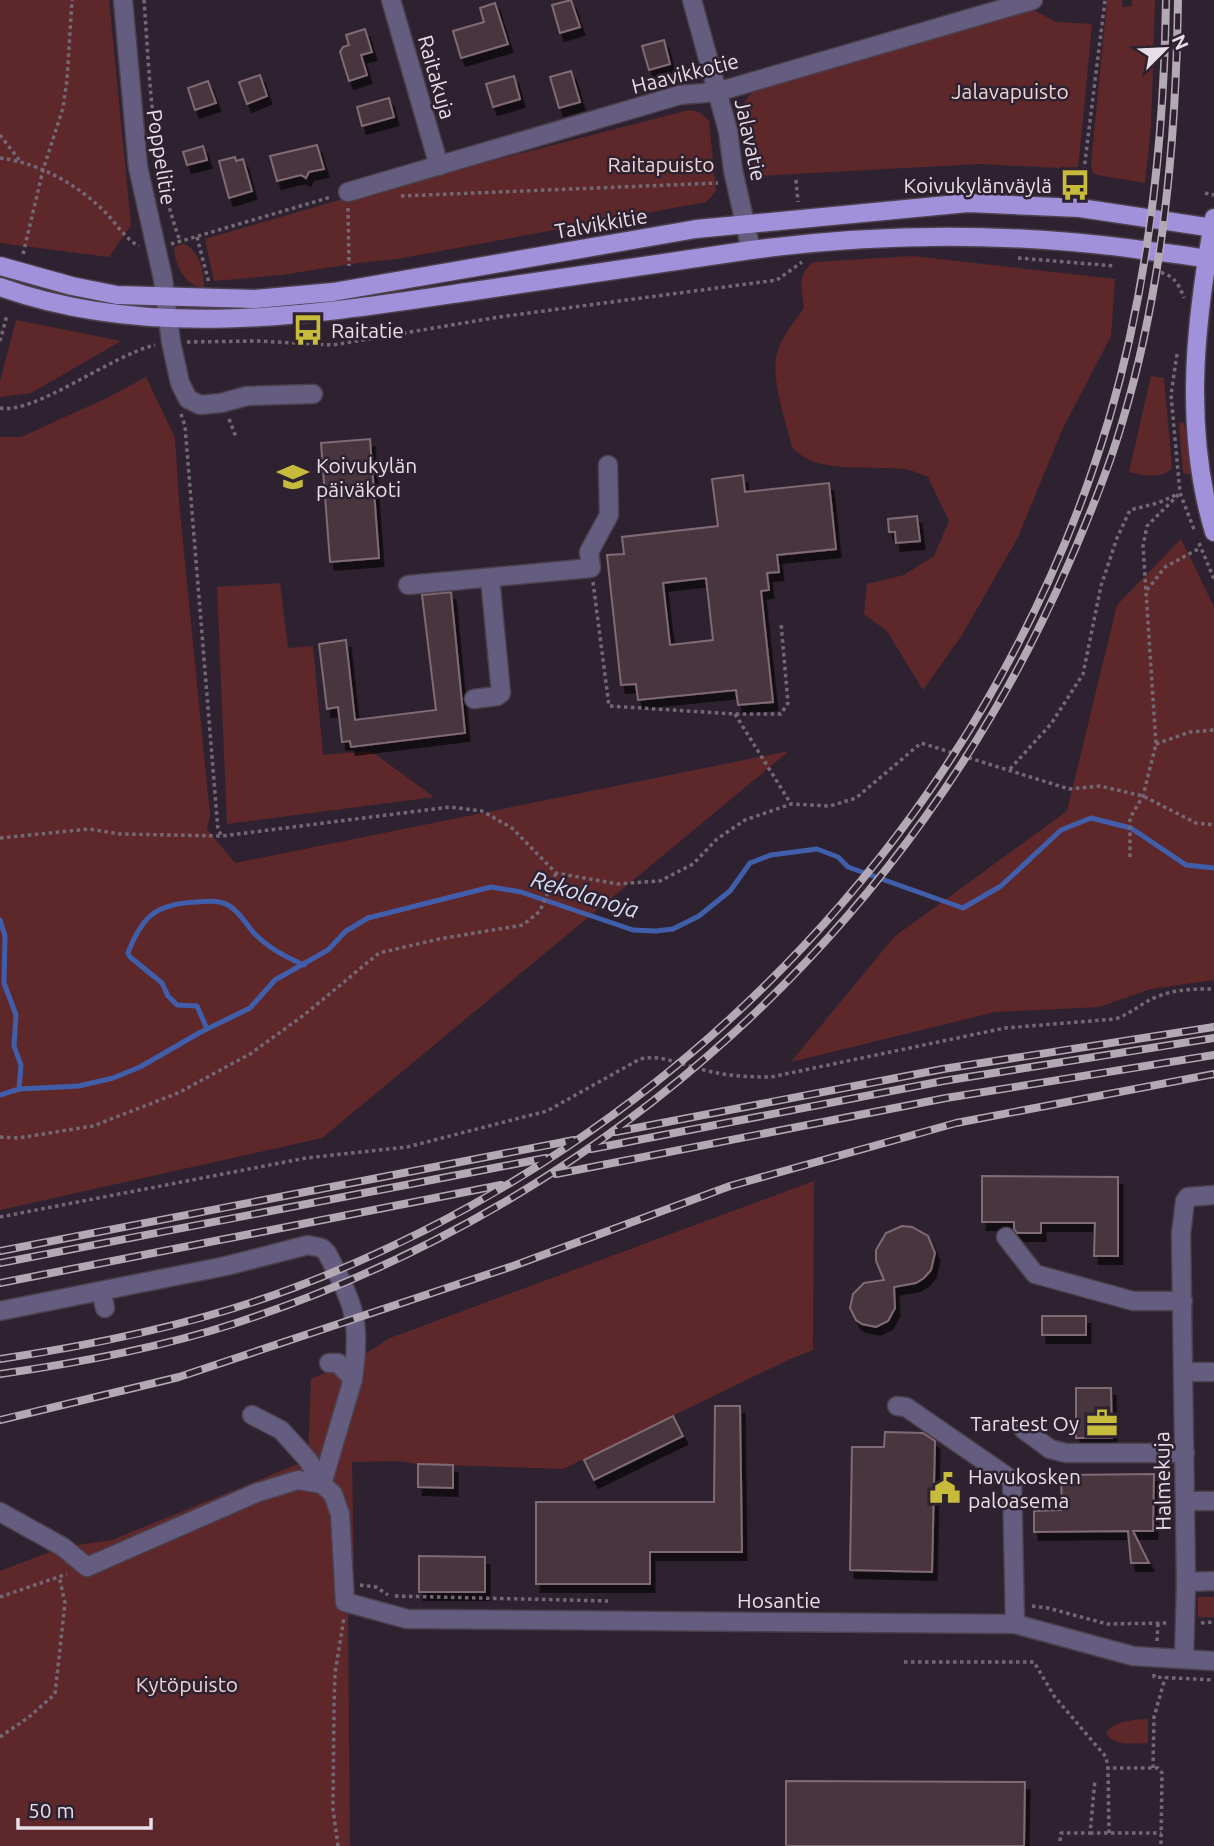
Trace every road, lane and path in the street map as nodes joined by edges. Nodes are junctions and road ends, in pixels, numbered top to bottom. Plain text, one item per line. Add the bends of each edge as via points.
1 (72, 0) edge
2 (123, 0) edge
3 (144, 0) edge
4 (391, 0) edge
5 (692, 0) edge
6 (1032, 0) edge
7 (1105, 0) edge
8 (717, 92) junction
9 (0, 135) edge
10 (0, 158) edge
11 (20, 161) junction
12 (439, 166) junction
13 (43, 170) junction
14 (1083, 178) dead end
15 (722, 183) dead end
16 (348, 192) junction
17 (1205, 193) dead end
18 (1214, 195) edge
19 (397, 196) dead end
20 (746, 223) junction
21 (1213, 224) edge
22 (197, 236) junction
23 (156, 248) junction
24 (751, 250) junction
25 (1009, 257) dead end
26 (805, 260) dead end
27 (1210, 260) edge
28 (21, 261) dead end
29 (0, 266) edge
30 (349, 266) dead end
31 (1116, 266) dead end
32 (1143, 269) dead end
33 (210, 285) dead end
34 (0, 287) edge
35 (166, 297) junction
36 (1185, 302) dead end
37 (6, 316) dead end
38 (169, 319) junction
39 (0, 341) edge
40 (162, 347) junction
41 (313, 394) dead end
42 (178, 404) dead end
43 (0, 408) edge
44 (608, 465) dead end
45 (1214, 531) edge
46 (1201, 548) dead end
47 (591, 568) junction
48 (490, 578) junction
49 (408, 585) dead end
50 (1146, 592) junction
51 (781, 623) dead end
52 (474, 699) dead end
53 (735, 714) junction
54 (1214, 730) edge
55 (1156, 744) junction
56 (1009, 770) junction
57 (1143, 796) junction
58 (791, 804) junction
59 (1214, 825) edge
60 (222, 836) junction
61 (0, 838) edge
62 (1130, 857) dead end
63 (556, 873) junction
64 (1214, 989) edge
65 (0, 1137) edge
66 (1214, 1195) edge
67 (0, 1217) edge
68 (1006, 1237) dead end
69 (1183, 1301) junction
70 (0, 1311) edge
71 (329, 1363) dead end
72 (1184, 1372) junction
73 (1214, 1372) edge
74 (353, 1379) junction
75 (897, 1406) dead end
76 (252, 1415) dead end
77 (1023, 1429) dead end
78 (1185, 1454) junction
79 (322, 1483) junction
80 (1186, 1501) junction
81 (1214, 1501) edge
82 (0, 1512) edge
83 (87, 1567) junction
84 (59, 1576) junction
85 (1214, 1580) edge
86 (1186, 1582) junction
87 (0, 1597) edge
88 (345, 1602) junction
89 (1015, 1623) junction
90 (1214, 1654) edge
91 (1184, 1660) junction
92 (1214, 1661) edge
93 (904, 1662) dead end
94 (1165, 1678) dead end
95 (0, 1737) edge
96 (1108, 1768) junction
97 (1153, 1768) junction
98 (1095, 1780) dead end
99 (1090, 1833) junction
100 (1109, 1833) junction
101 (1161, 1833) junction
102 (1060, 1841) dead end
103 (338, 1846) edge
104 (1161, 1846) edge

1 - 13 path via 63,108
2 - 23 street, Poppelitie via 138,167
3 - 22 path via 166,203 180,241
4 - 12 street, Raitakuja
5 - 8 street, Jalavatie
6 - 8 street, Haavikkotie
7 - 14 path
8 - 12 street, Haavikkotie via 680,95
8 - 20 street, Jalavatie
9 - 11 path
10 - 11 path
11 - 13 path
12 - 16 street, Haavikkotie
13 - 23 path via 81,191 132,242
13 - 28 path
15 - 19 path
16 - 22 path
16 - 30 path
17 - 18 path
20 - 21 main road, Talvikkitie via 968,204 1080,208
20 - 24 street, Jalavatie
20 - 35 main road, Talvikkitie via 311,295
21 - 27 main road
22 - 33 path
23 - 35 street, Poppelitie
24 - 27 main road via 907,236 983,237 1097,244
24 - 38 main road via 307,315
25 - 31 path
26 - 40 path via 777,280 499,317 333,345 257,341
27 - 45 main road via 1199,303 1194,417
29 - 35 main road, Talvikkitie via 117,295
32 - 36 path via 1168,274
34 - 38 main road via 75,307
35 - 38 street, Poppelitie
37 - 39 path
38 - 40 street, Poppelitie
40 - 41 street, Poppelitie via 188,399 200,405 247,396
40 - 43 path via 139,349 29,406
42 - 60 path via 185,426
44 - 47 street via 609,515 589,552
46 - 50 path via 1165,566
47 - 48 street
47 - 53 path via 609,706
48 - 49 street
48 - 52 street via 501,693
50 - 55 path
50 - 56 path via 1143,547 1147,526 1180,493 1130,510 1101,586 1083,674 1051,724
51 - 53 path via 788,702 781,714
53 - 58 path
54 - 55 path via 1190,732
55 - 57 path
56 - 57 path via 1069,789 1100,786
56 - 58 path via 921,743 856,798 830,806
57 - 59 path via 1196,822
57 - 62 path via 1130,818
58 - 63 path via 745,820 693,864 660,881 618,884
60 - 61 path via 146,836 89,829
60 - 63 path via 450,807 482,811 512,828
63 - 65 path via 540,911 523,925 379,953 250,1054 178,1093 93,1126
64 - 67 path via 1158,996 1115,1019 1005,1028 771,1077 735,1077 654,1056 640,1059 547,1111 407,1147 306,1158
66 - 69 street, Halmekuja via 1185,1201
68 - 69 street via 1035,1274 1133,1301
69 - 72 street, Halmekuja
70 - 74 street via 103,1300 308,1245 322,1248 351,1300 358,1346
71 - 74 street via 338,1363
72 - 73 street
72 - 78 street, Halmekuja
74 - 79 street
75 - 89 street via 906,1407 1012,1480
76 - 79 street via 281,1430 309,1460
77 - 78 street via 1050,1450 1066,1453
78 - 80 street, Halmekuja
79 - 83 street via 298,1480 256,1493
79 - 88 street via 333,1494 340,1514
80 - 81 street
80 - 86 street, Halmekuja
82 - 83 street via 63,1547
83 - 84 path
84 - 87 path
84 - 95 path via 65,1603 55,1694
85 - 86 street
86 - 91 street, Halmekuja
88 - 89 street, Hosantie via 407,1619
88 - 103 path via 334,1705 333,1809
89 - 91 street, Hosantie via 1133,1656
90 - 91 street, Hosantie
91 - 92 street, Hosantie
93 - 96 path via 1034,1662 1054,1696 1105,1757
94 - 97 path via 1154,1717
96 - 97 path
96 - 100 path
97 - 101 path via 1162,1773
98 - 99 path
99 - 100 path
99 - 102 path via 1061,1833
100 - 101 path
101 - 104 path

